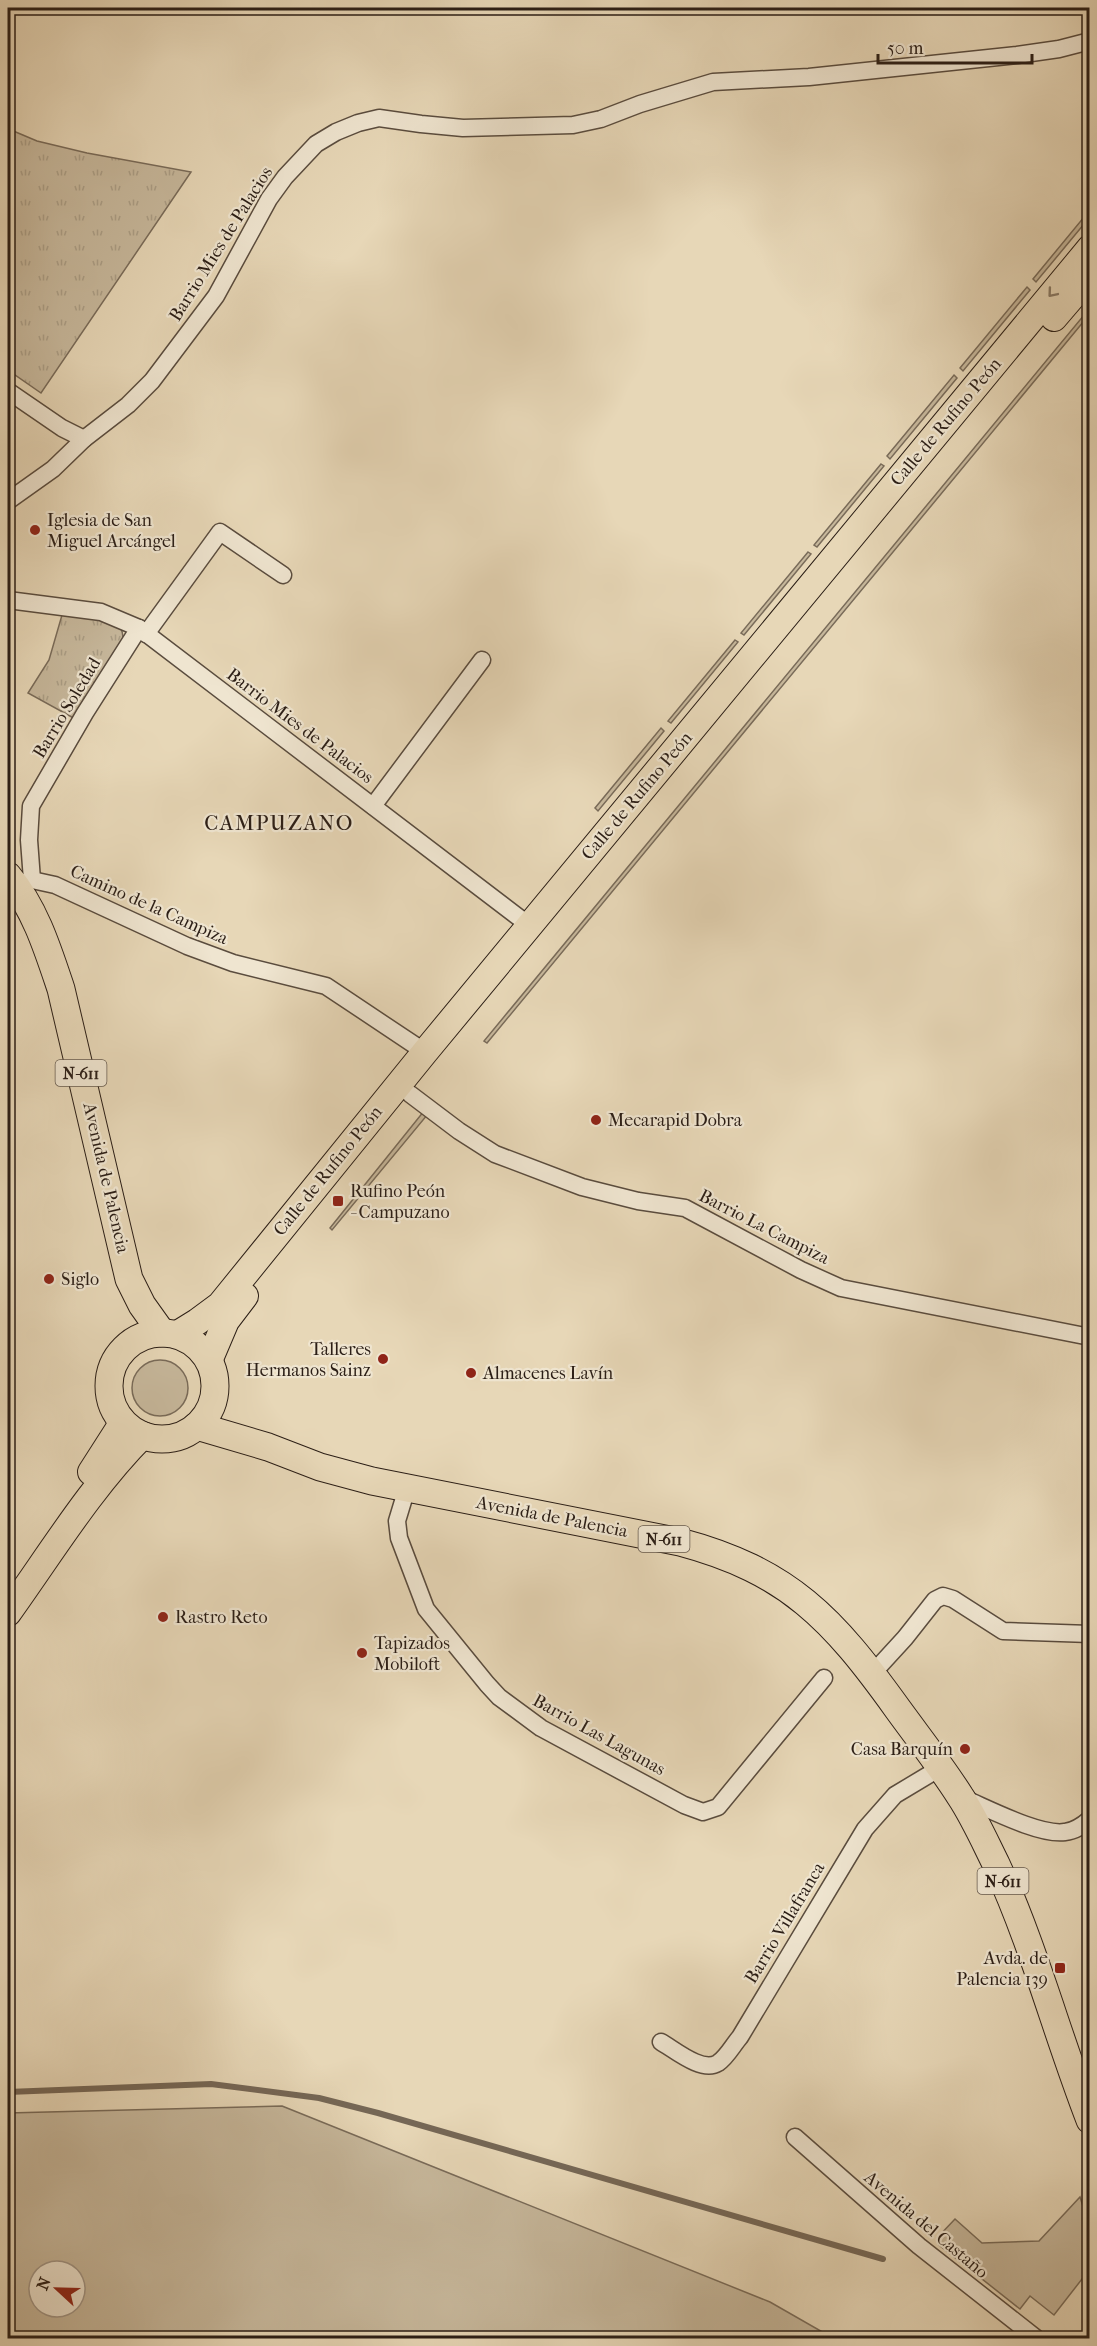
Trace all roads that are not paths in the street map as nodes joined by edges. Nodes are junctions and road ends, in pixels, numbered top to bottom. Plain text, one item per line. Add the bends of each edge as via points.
1 (1089, 41) edge
2 (1089, 248) edge
3 (1089, 276) edge
4 (8, 392) edge
5 (84, 439) junction
6 (8, 501) edge
7 (283, 575) dead end
8 (8, 600) edge
9 (142, 631) junction
10 (482, 660) dead end
11 (374, 806) junction
12 (18, 880) edge
13 (530, 926) junction
14 (425, 1052) junction
15 (410, 1094) junction
16 (129, 1279) junction
17 (169, 1334) junction
18 (1087, 1337) edge
19 (129, 1345) junction
20 (209, 1361) junction
21 (213, 1400) junction
22 (197, 1426) junction
23 (133, 1429) junction
24 (268, 1447) junction
25 (406, 1488) junction
26 (8, 1585) edge
27 (8, 1613) edge
28 (1089, 1634) edge
29 (872, 1674) junction
30 (824, 1678) dead end
31 (940, 1768) junction
32 (961, 1797) junction
33 (1089, 1821) edge
34 (661, 2042) dead end
35 (1080, 2067) edge
36 (1089, 2120) edge
37 (795, 2137) dead end
38 (1035, 2338) edge

1 - 5 street, Barrio Mies de Palacios via 1017,55 809,77 713,82 601,119 573,124 463,128 379,118 358,123 315,144 285,177 200,319 140,394
2 -> 13 main road, Calle de Rufino Peón
3 - 15 main road, Calle de Rufino Peón
4 - 5 street
5 - 6 street, Barrio Mies de Palacios via 53,469
7 - 9 street via 220,532
8 - 9 street, Barrio Mies de Palacios via 101,612
9 - 11 street, Barrio Mies de Palacios
9 - 12 street, Barrio Soledad via 85,713 31,806 29,840
10 - 11 street, Barrio Mies de Palacios
11 - 13 street, Barrio Mies de Palacios
12 - 14 street, Camino de la Campiza via 55,885 224,959 326,986
12 - 16 highway, Avenida de Palencia / N-611 via 61,989
13 - 14 main road, Calle de Rufino Peón
14 - 17 main road, Calle de Rufino Peón via 220,1305 197,1323
15 - 18 street, Barrio La Campiza via 495,1154 582,1187 685,1208 841,1288
15 - 20 main road, Calle de Rufino Peón via 231,1313
16 - 17 highway, Avenida de Palencia / N-611 via 142,1305
16 - 19 highway, Avenida de Palencia / N-611
17 - 19 highway via 144,1336
17 - 20 highway, N-611 via 189,1340
19 - 23 highway via 117,1358 109,1391 114,1408
20 - 21 highway via 214,1380
21 - 22 highway
21 - 24 highway, Avenida de Palencia / N-611
22 - 23 highway via 185,1434 157,1439
22 - 24 highway, Avenida de Palencia / N-611
23 - 26 main road via 91,1472
23 - 27 main road via 122,1457
24 - 25 highway, Avenida de Palencia / N-611 via 337,1472
25 - 29 highway, Avenida de Palencia / N-611 via 680,1542 745,1563 816,1610
25 - 30 street, Barrio Las Lagunas via 398,1521 399,1538 426,1609 487,1684 541,1728 684,1805 703,1812 718,1807
28 - 29 street via 1003,1631 943,1596 935,1600
29 - 31 highway, Avenida de Palencia / N-611
31 - 32 highway, Avenida de Palencia / N-611
31 - 34 street, Barrio Villafranca via 895,1795 865,1829 723,2059 709,2066
32 - 33 street via 1053,1832 1065,1833
32 - 35 highway, Avenida de Palencia / N-611 via 995,1863
35 - 36 highway, Avenida de Palencia / N-611
37 - 38 street, Avenida del Castaño via 919,2246

